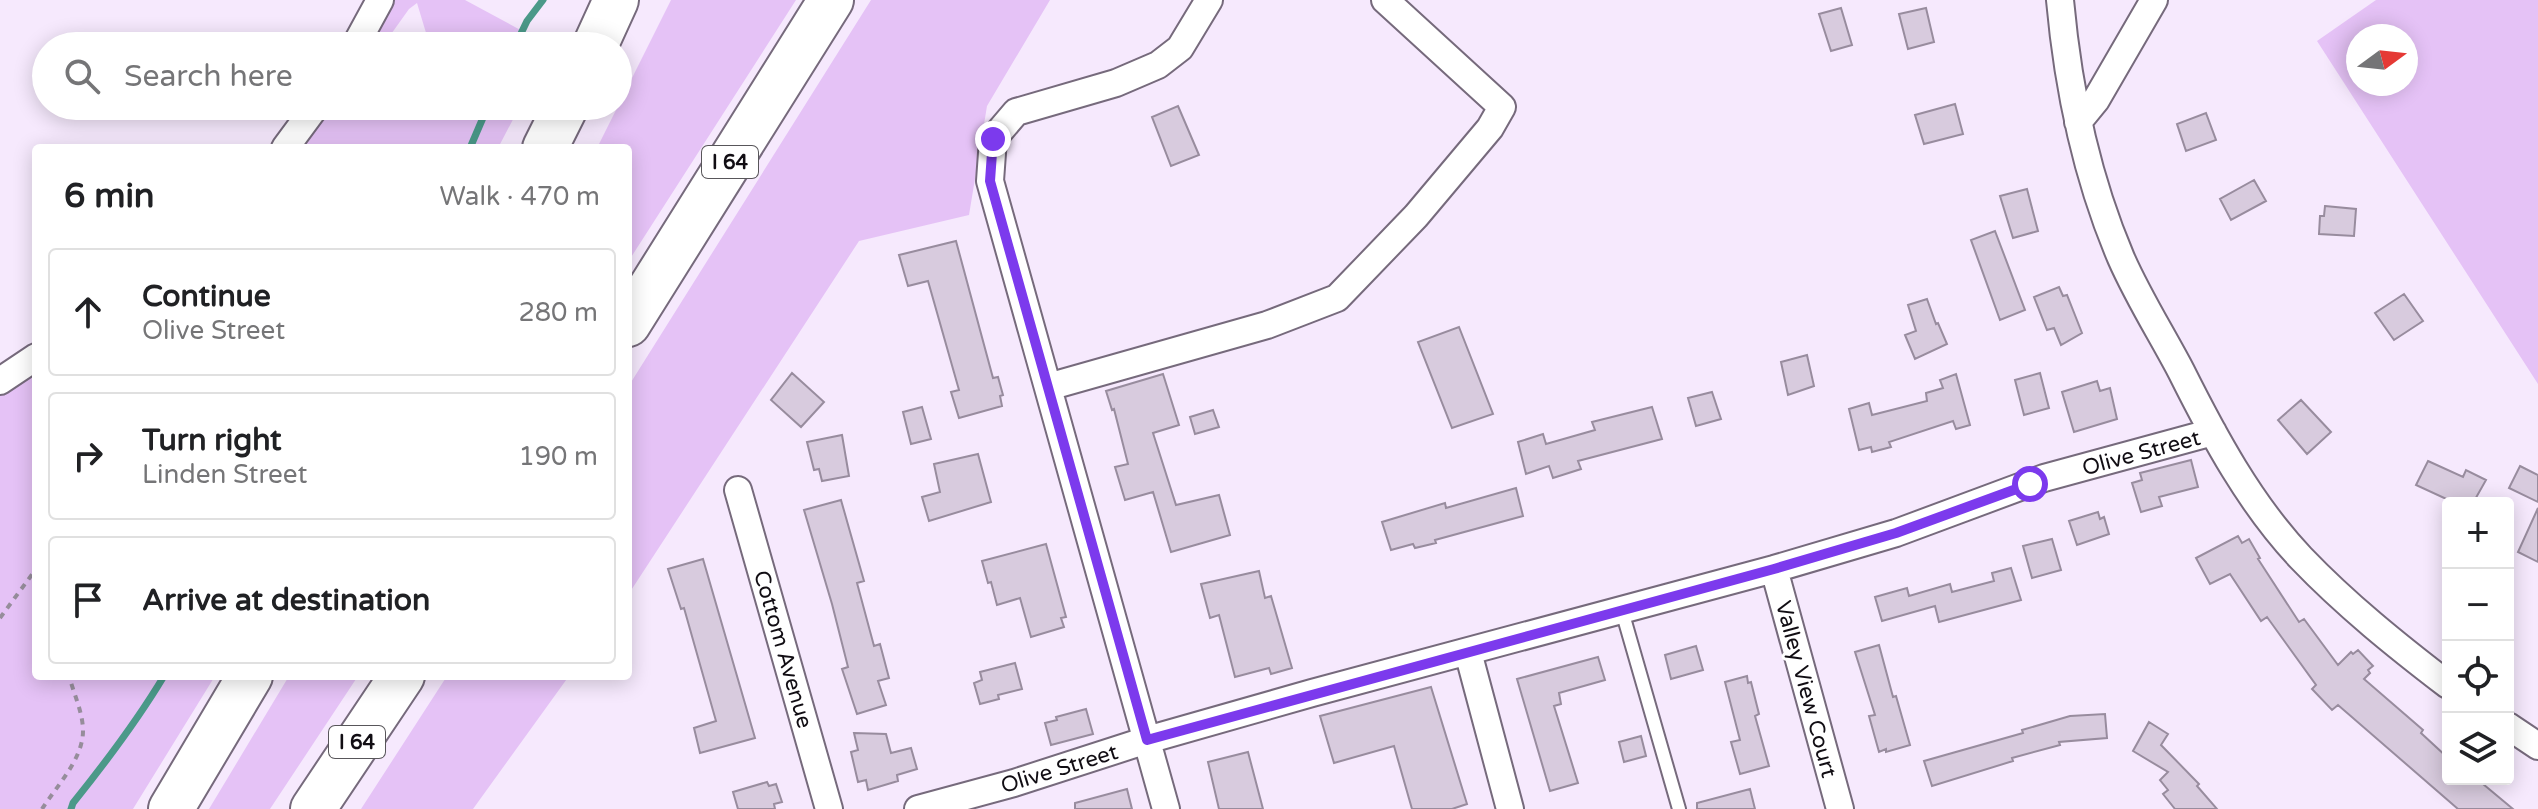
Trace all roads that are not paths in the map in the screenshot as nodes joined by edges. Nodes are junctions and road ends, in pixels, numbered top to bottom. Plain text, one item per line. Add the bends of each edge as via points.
1 (380, 0) edge
2 (616, 0) edge
3 (831, 0) edge
4 (1209, 0) edge
5 (1385, 0) edge
6 (2060, 0) edge
7 (2154, 0) edge
8 (363, 32) edge
9 (601, 32) edge
10 (306, 120) edge
11 (559, 120) edge
12 (2078, 122) junction
13 (288, 144) edge
14 (547, 144) edge
15 (632, 318) edge
16 (32, 360) edge
17 (0, 381) edge
18 (1048, 387) junction
19 (2213, 432) junction
20 (738, 490) dead end
21 (1774, 569) junction
22 (1622, 611) junction
23 (1468, 652) junction
24 (248, 680) edge
25 (399, 680) edge
26 (2442, 680) edge
27 (2514, 730) edge
28 (1147, 740) junction
29 (2538, 746) edge
30 (171, 809) edge
31 (313, 809) edge
32 (829, 809) edge
33 (918, 809) edge
34 (1166, 809) edge
35 (1510, 809) edge
36 (1679, 809) edge
37 (1840, 809) edge

1 - 8 street
2 - 9 highway
3 - 15 highway, I 64
4 - 18 street via 1180,48 1158,65 1016,112 993,139 990,181
5 - 18 street via 1502,107 1416,216 1337,298 1267,325
6 - 12 street
7 - 12 street
10 - 13 street
11 - 14 highway
12 - 19 street via 2121,259
16 - 17 street
18 - 28 street
19 - 21 street, Olive Street via 2044,478 1896,533
19 - 26 street via 2251,494 2300,557 2391,642
20 - 32 street, Cottom Avenue
21 - 22 street, Olive Street
21 - 37 street, Valley View Court
22 - 23 street, Olive Street
22 - 36 lane
23 - 28 street, Olive Street
23 - 35 street
24 - 30 highway
25 - 31 highway, I 64
27 - 29 street
28 - 33 street, Olive Street
28 - 34 street

